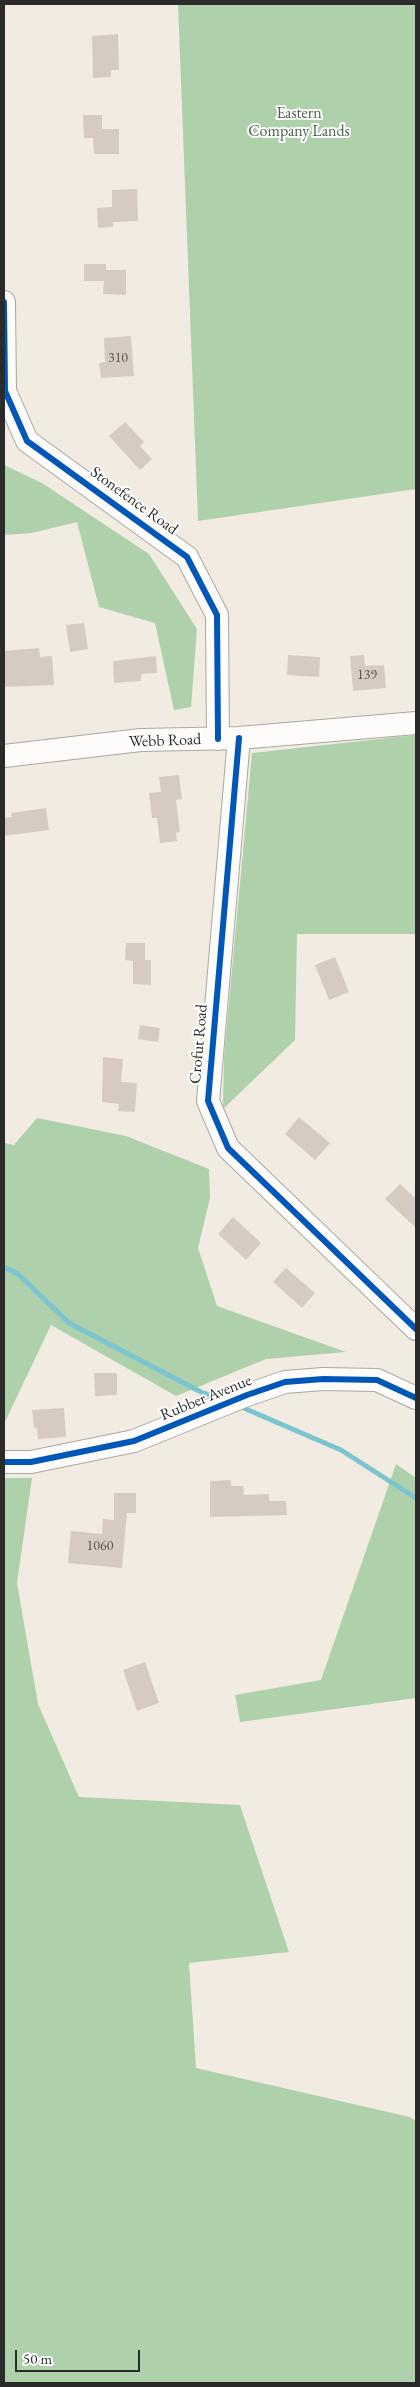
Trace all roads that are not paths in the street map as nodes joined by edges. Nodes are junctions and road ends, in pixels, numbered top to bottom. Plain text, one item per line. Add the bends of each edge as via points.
1 (4, 302) edge
2 (416, 722) edge
3 (228, 739) junction
4 (4, 756) edge
5 (416, 1329) edge
6 (416, 1398) edge
7 (4, 1462) edge

1 - 3 street, Stonefence Road via 5,391 27,441 187,557 218,615
2 - 3 street, Webb Road
3 - 4 street, Webb Road via 141,740
3 - 5 street, Crofut Road via 208,1101 228,1148
6 - 7 street, Rubber Avenue via 376,1380 285,1382 134,1442 31,1462

